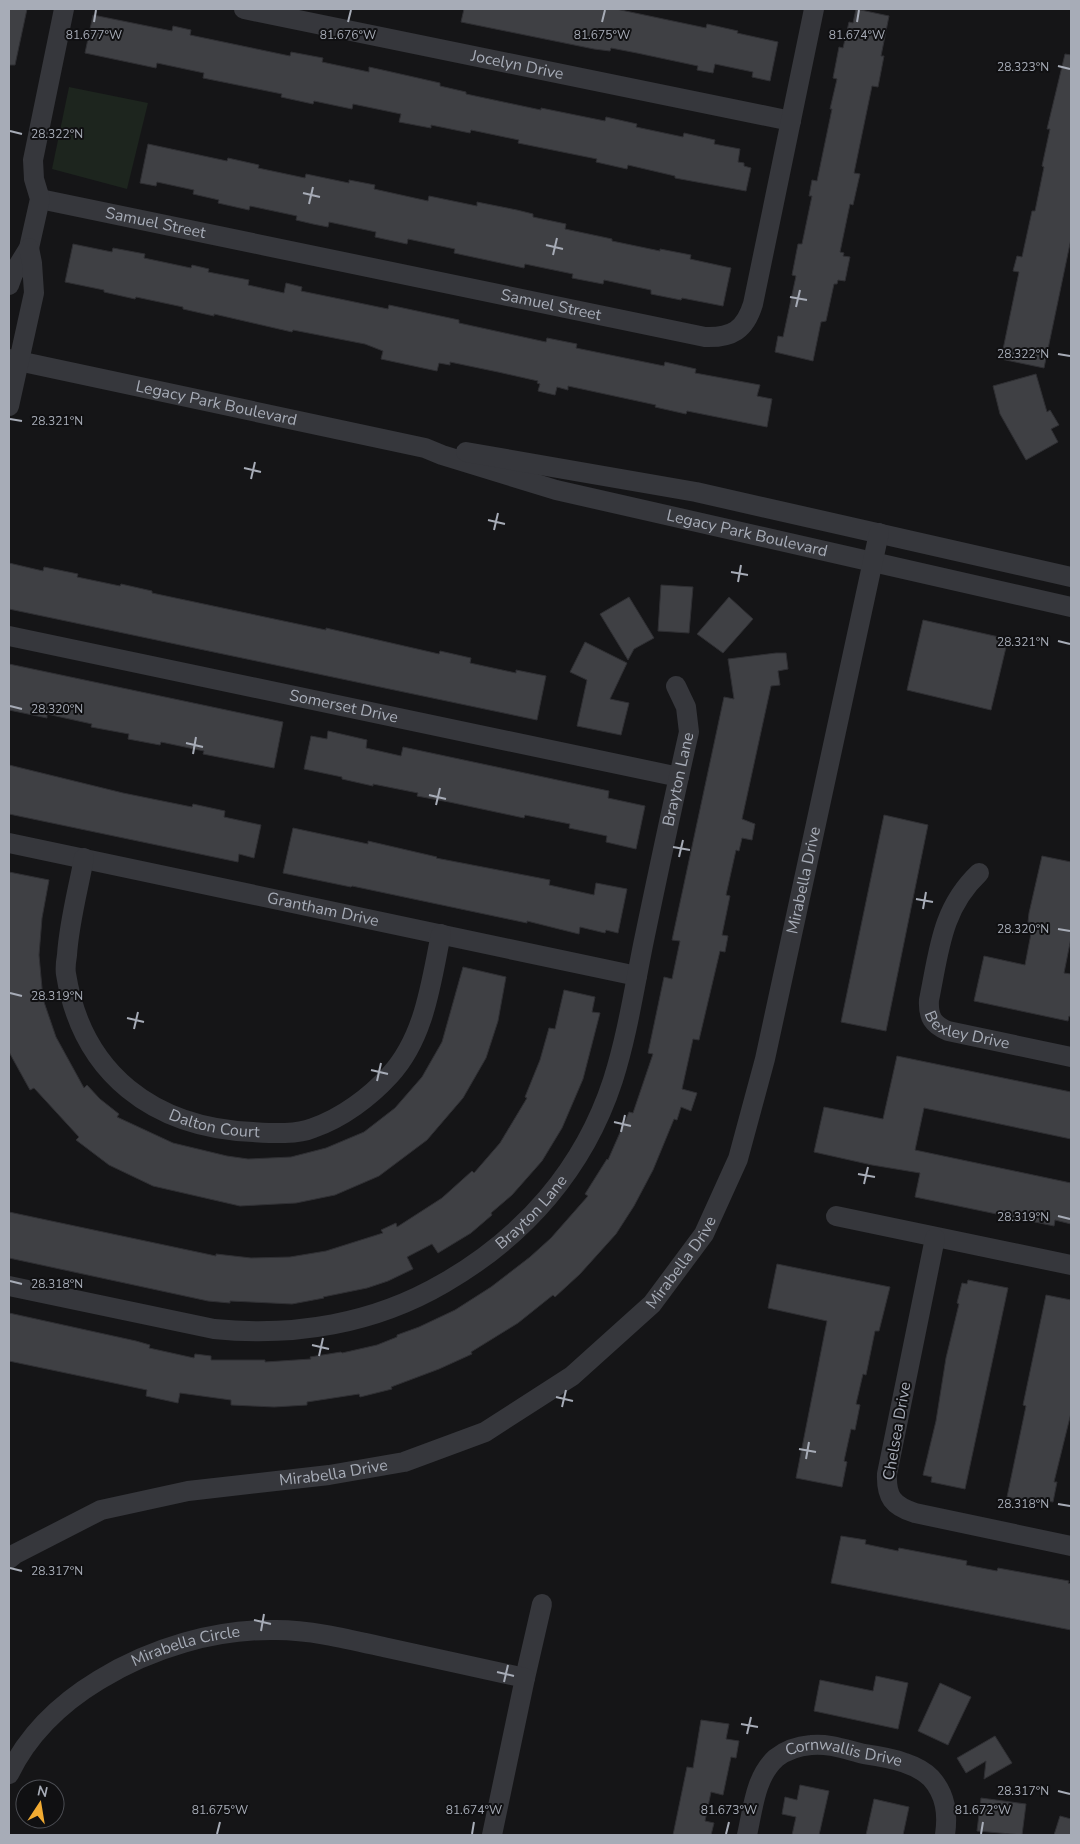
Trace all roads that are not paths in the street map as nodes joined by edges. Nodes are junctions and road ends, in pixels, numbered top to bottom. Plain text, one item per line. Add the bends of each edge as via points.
1 (64, 9) edge
2 (244, 9) edge
3 (814, 9) edge
4 (791, 121) junction
5 (40, 199) junction
6 (29, 248) junction
7 (9, 285) edge
8 (14, 360) edge
9 (9, 406) edge
10 (425, 448) junction
11 (879, 533) junction
12 (873, 561) junction
13 (1071, 577) edge
14 (1071, 607) edge
15 (9, 636) edge
16 (676, 686) dead end
17 (679, 777) junction
18 (9, 843) edge
19 (84, 858) junction
20 (979, 873) dead end
21 (441, 934) junction
22 (637, 976) junction
23 (1071, 1057) edge
24 (836, 1216) dead end
25 (935, 1238) junction
26 (1071, 1266) edge
27 (9, 1286) edge
28 (1071, 1546) edge
29 (9, 1559) edge
30 (542, 1604) dead end
31 (525, 1678) junction
32 (9, 1774) edge
33 (492, 1835) edge
34 (747, 1835) edge
35 (945, 1835) edge

1 - 5 street via 33,160
2 - 4 street, Jocelyn Drive
3 - 4 street, Samuel Street
4 - 5 street, Samuel Street via 749,315 735,332 715,338
5 - 6 street
6 - 7 street
6 - 8 street via 34,293
8 - 9 street
8 - 10 street, Legacy Park Boulevard
10 - 11 street, Legacy Park Boulevard via 444,448 696,492
10 - 12 street, Legacy Park Boulevard via 556,490
11 - 12 street, Mirabella Drive
11 - 13 street, Legacy Park Boulevard
12 - 14 street, Legacy Park Boulevard
12 - 29 street, Mirabella Drive via 765,1059 738,1159 704,1234 652,1304 572,1376 485,1432 404,1462 329,1475 188,1491 102,1510
15 - 17 street, Somerset Drive
16 - 17 street, Brayton Lane via 686,706 689,732
17 - 22 street, Brayton Lane
18 - 19 street, Grantham Drive
19 - 21 street, Grantham Drive
19 - 21 street, Dalton Court via 65,971 81,1030 115,1078 144,1101 172,1116 201,1124 239,1132 311,1129 340,1116 365,1097 390,1074 419,1028
20 - 23 street, Bexley Drive via 958,898 944,928 929,1000 931,1021 948,1031
21 - 22 street, Grantham Drive
22 - 27 street, Brayton Lane via 612,1081 578,1155 549,1196 514,1234 471,1267 428,1293 341,1324 264,1332 188,1325
24 - 25 street
25 - 26 street
25 - 28 street, Chelsea Drive via 887,1474 889,1495 896,1504 915,1513
30 - 31 street
31 - 32 street, Mirabella Circle via 318,1634 276,1630 197,1639 149,1653 75,1695 42,1724 17,1756
31 - 33 street
34 - 35 street, Cornwallis Drive via 756,1792 768,1768 786,1751 812,1745 826,1745 918,1768 940,1789 945,1802

